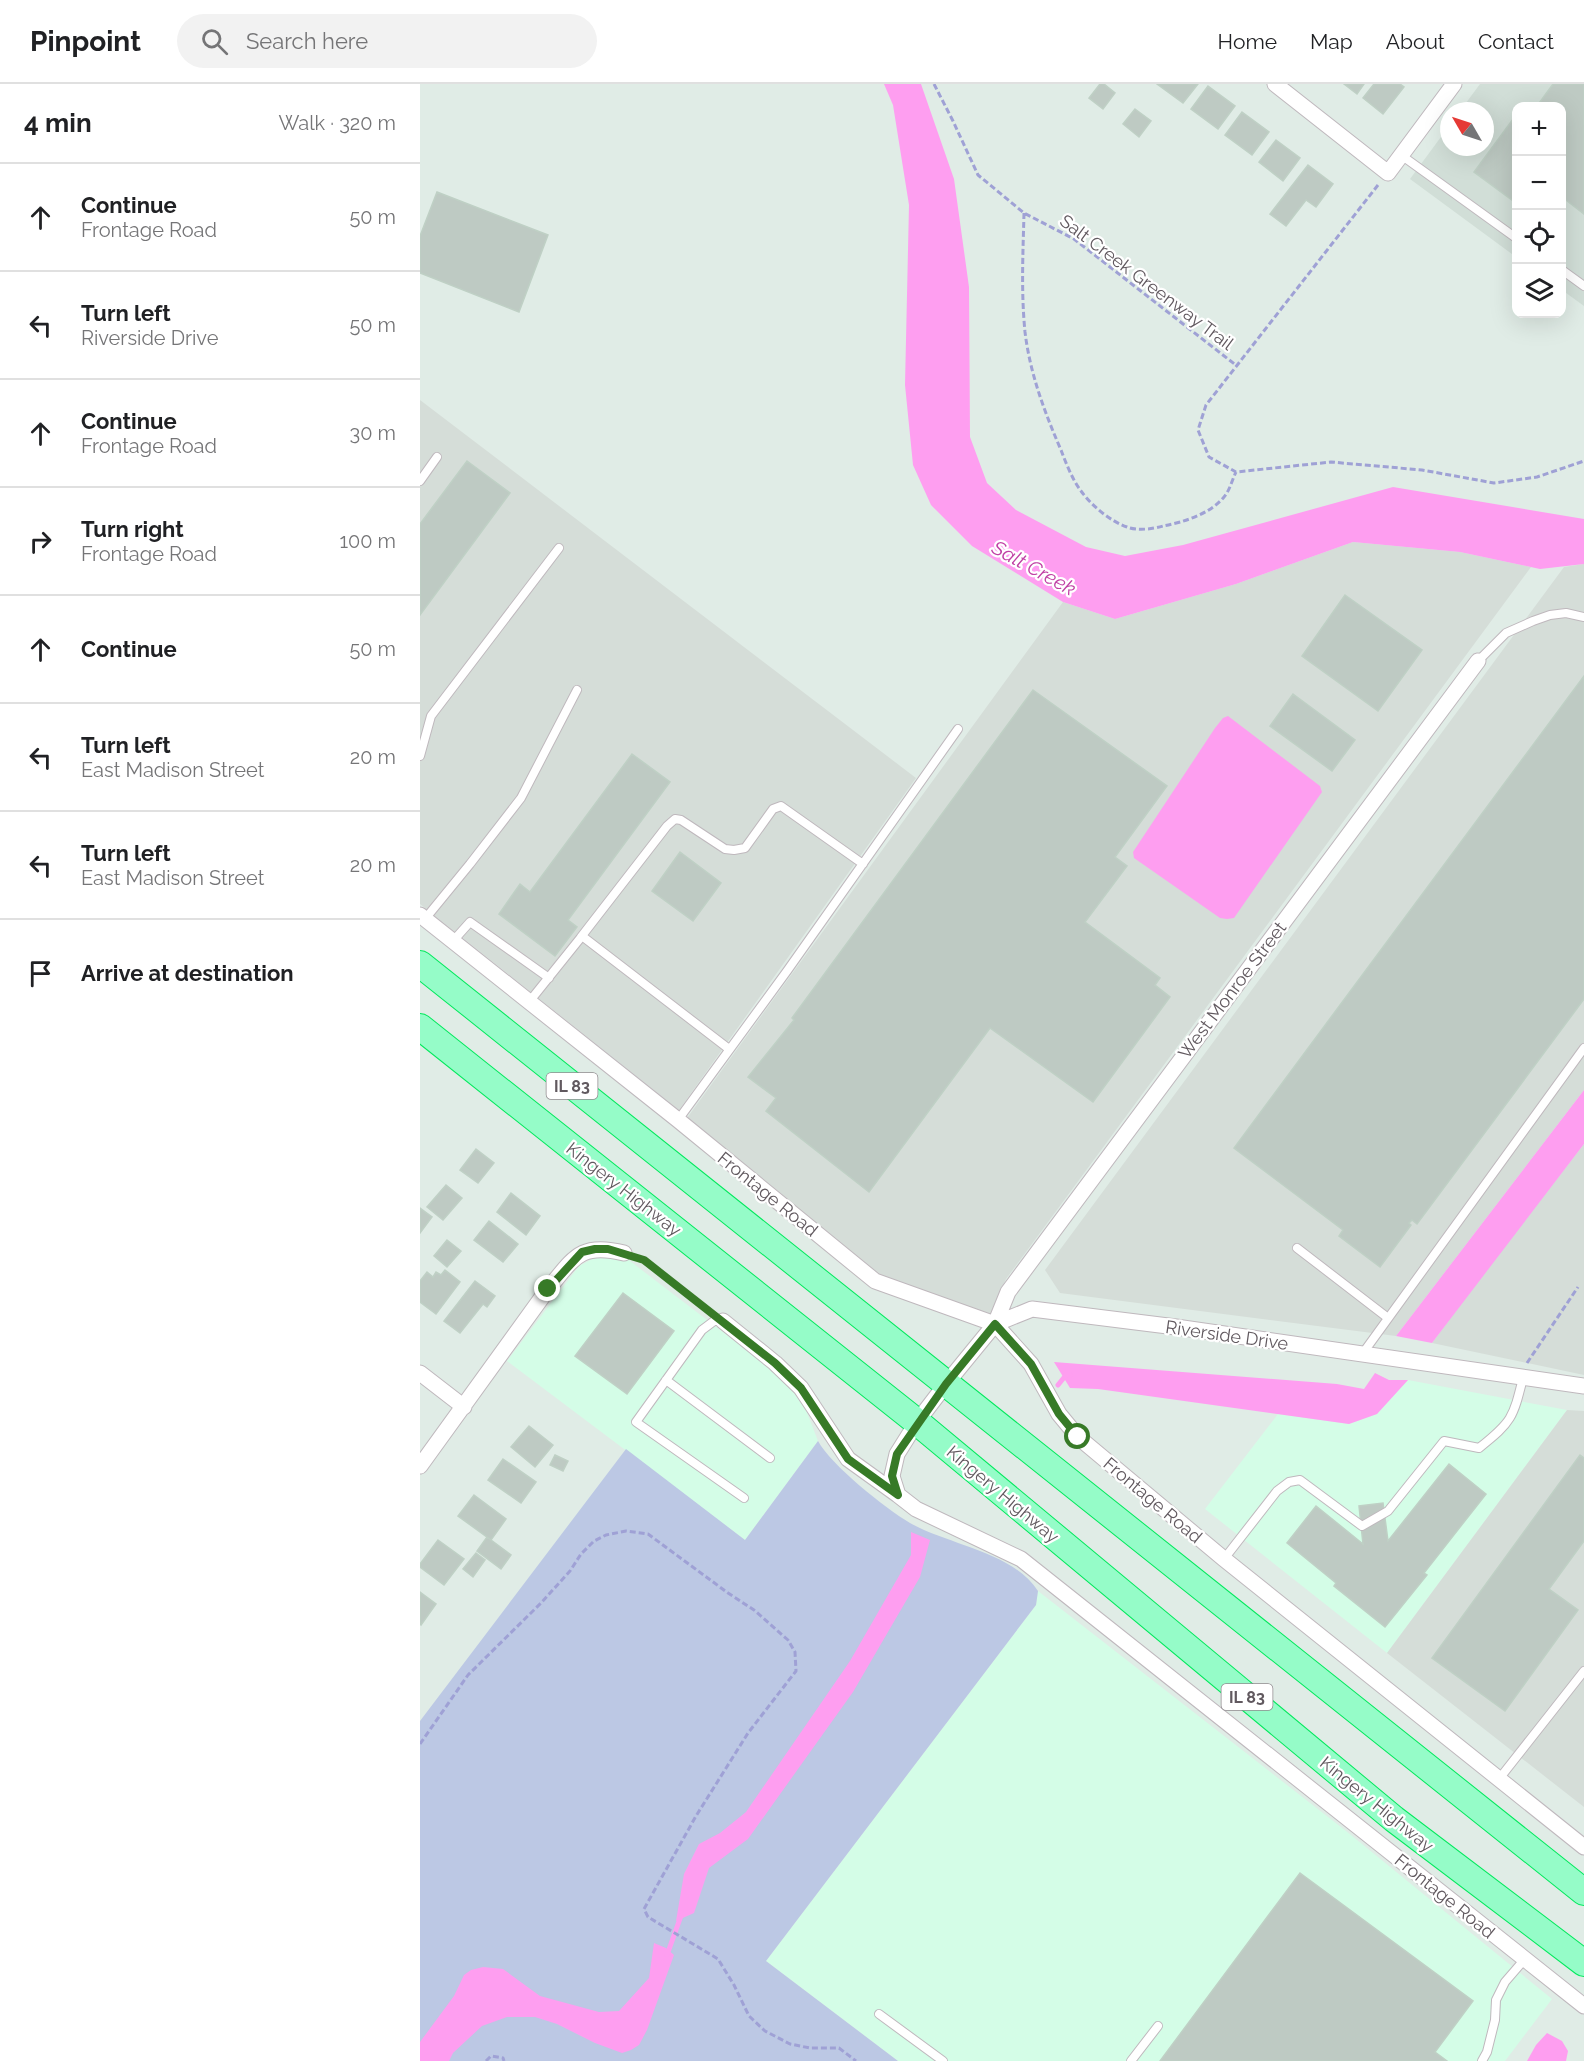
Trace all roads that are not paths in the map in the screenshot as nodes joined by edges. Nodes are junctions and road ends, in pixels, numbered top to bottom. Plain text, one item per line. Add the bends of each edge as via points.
1 (1275, 84) edge
2 (1454, 84) edge
3 (1401, 155) junction
4 (1512, 235) edge
5 (1566, 273) edge
6 (1584, 286) edge
7 (437, 457) dead end
8 (420, 481) edge
9 (559, 548) dead end
10 (1584, 617) edge
11 (1478, 661) joint
12 (577, 690) dead end
13 (958, 729) dead end
14 (420, 756) edge
15 (863, 864) junction
16 (423, 917) edge
17 (581, 937) junction
18 (453, 941) junction
19 (420, 964) edge
20 (549, 978) junction
21 (529, 1002) junction
22 (420, 1027) edge
23 (1584, 1048) edge
24 (729, 1049) junction
25 (678, 1120) junction
26 (1298, 1248) dead end
27 (624, 1253) road end
28 (1388, 1318) junction
29 (723, 1321) joint
30 (995, 1324) junction
31 (1362, 1354) junction
32 (420, 1373) edge
33 (1521, 1378) junction
34 (666, 1380) junction
35 (946, 1384) junction
36 (1584, 1386) edge
37 (464, 1407) junction
38 (917, 1422) junction
39 (770, 1458) dead end
40 (420, 1466) edge
41 (898, 1495) junction
42 (744, 1498) dead end
43 (1224, 1559) junction
44 (1584, 1671) edge
45 (1499, 1779) junction
46 (1584, 1847) edge
47 (1584, 1892) edge
48 (1524, 1960) junction
49 (1584, 1963) edge
50 (1584, 2006) edge
51 (879, 2014) dead end
52 (1158, 2026) dead end
53 (943, 2061) edge
54 (1131, 2061) edge
55 (1482, 2061) edge

1 - 3 street via 1388,172
2 - 3 street
3 - 4 lane
5 - 6 lane
7 - 8 lane
9 - 14 lane via 431,716
10 - 11 lane via 1566,613 1533,621 1506,633
11 - 30 street, West Monroe Street via 1008,1292
12 - 16 lane via 521,798
13 - 15 lane
15 - 17 lane via 781,806 773,809 745,848 734,850 725,849 675,819
15 - 24 lane
16 - 18 street, Frontage Road
17 - 20 lane
17 - 24 lane
18 - 20 lane via 470,922
18 - 21 street, Frontage Road
19 - 35 highway, IL 83
20 - 21 lane
21 - 25 street, Frontage Road
22 - 38 highway, Kingery Highway / IL 83
23 - 28 lane
24 - 25 lane
25 - 30 street, Frontage Road via 875,1281
26 - 28 lane
27 - 37 street via 608,1249 582,1252 548,1289
28 - 31 lane
29 - 34 lane via 714,1321 702,1330
29 - 41 street, Frontage Road via 801,1388 848,1459
30 - 31 street, Riverside Drive via 1032,1309
30 - 35 street, Riverside Drive
30 - 43 street, Frontage Road via 1031,1364 1059,1414 1078,1437
31 - 33 street, Riverside Drive
32 - 37 street
33 - 36 street, Riverside Drive
33 - 43 lane via 1515,1411 1503,1428 1479,1448 1444,1441 1388,1511 1362,1526 1300,1480 1289,1482 1277,1491
34 - 39 lane
34 - 42 lane via 636,1422
35 - 38 street, Riverside Drive
35 - 47 highway, IL 83
37 - 40 street
38 - 41 street via 897,1454 892,1476
38 - 49 highway, Kingery Highway / IL 83 via 1394,1819
41 - 48 street, Frontage Road via 916,1509 1021,1559
43 - 45 street, Frontage Road
44 - 45 lane
45 - 46 street, Frontage Road
48 - 50 street, Frontage Road
48 - 55 lane via 1496,2000 1495,2020
51 - 53 lane
52 - 54 lane

